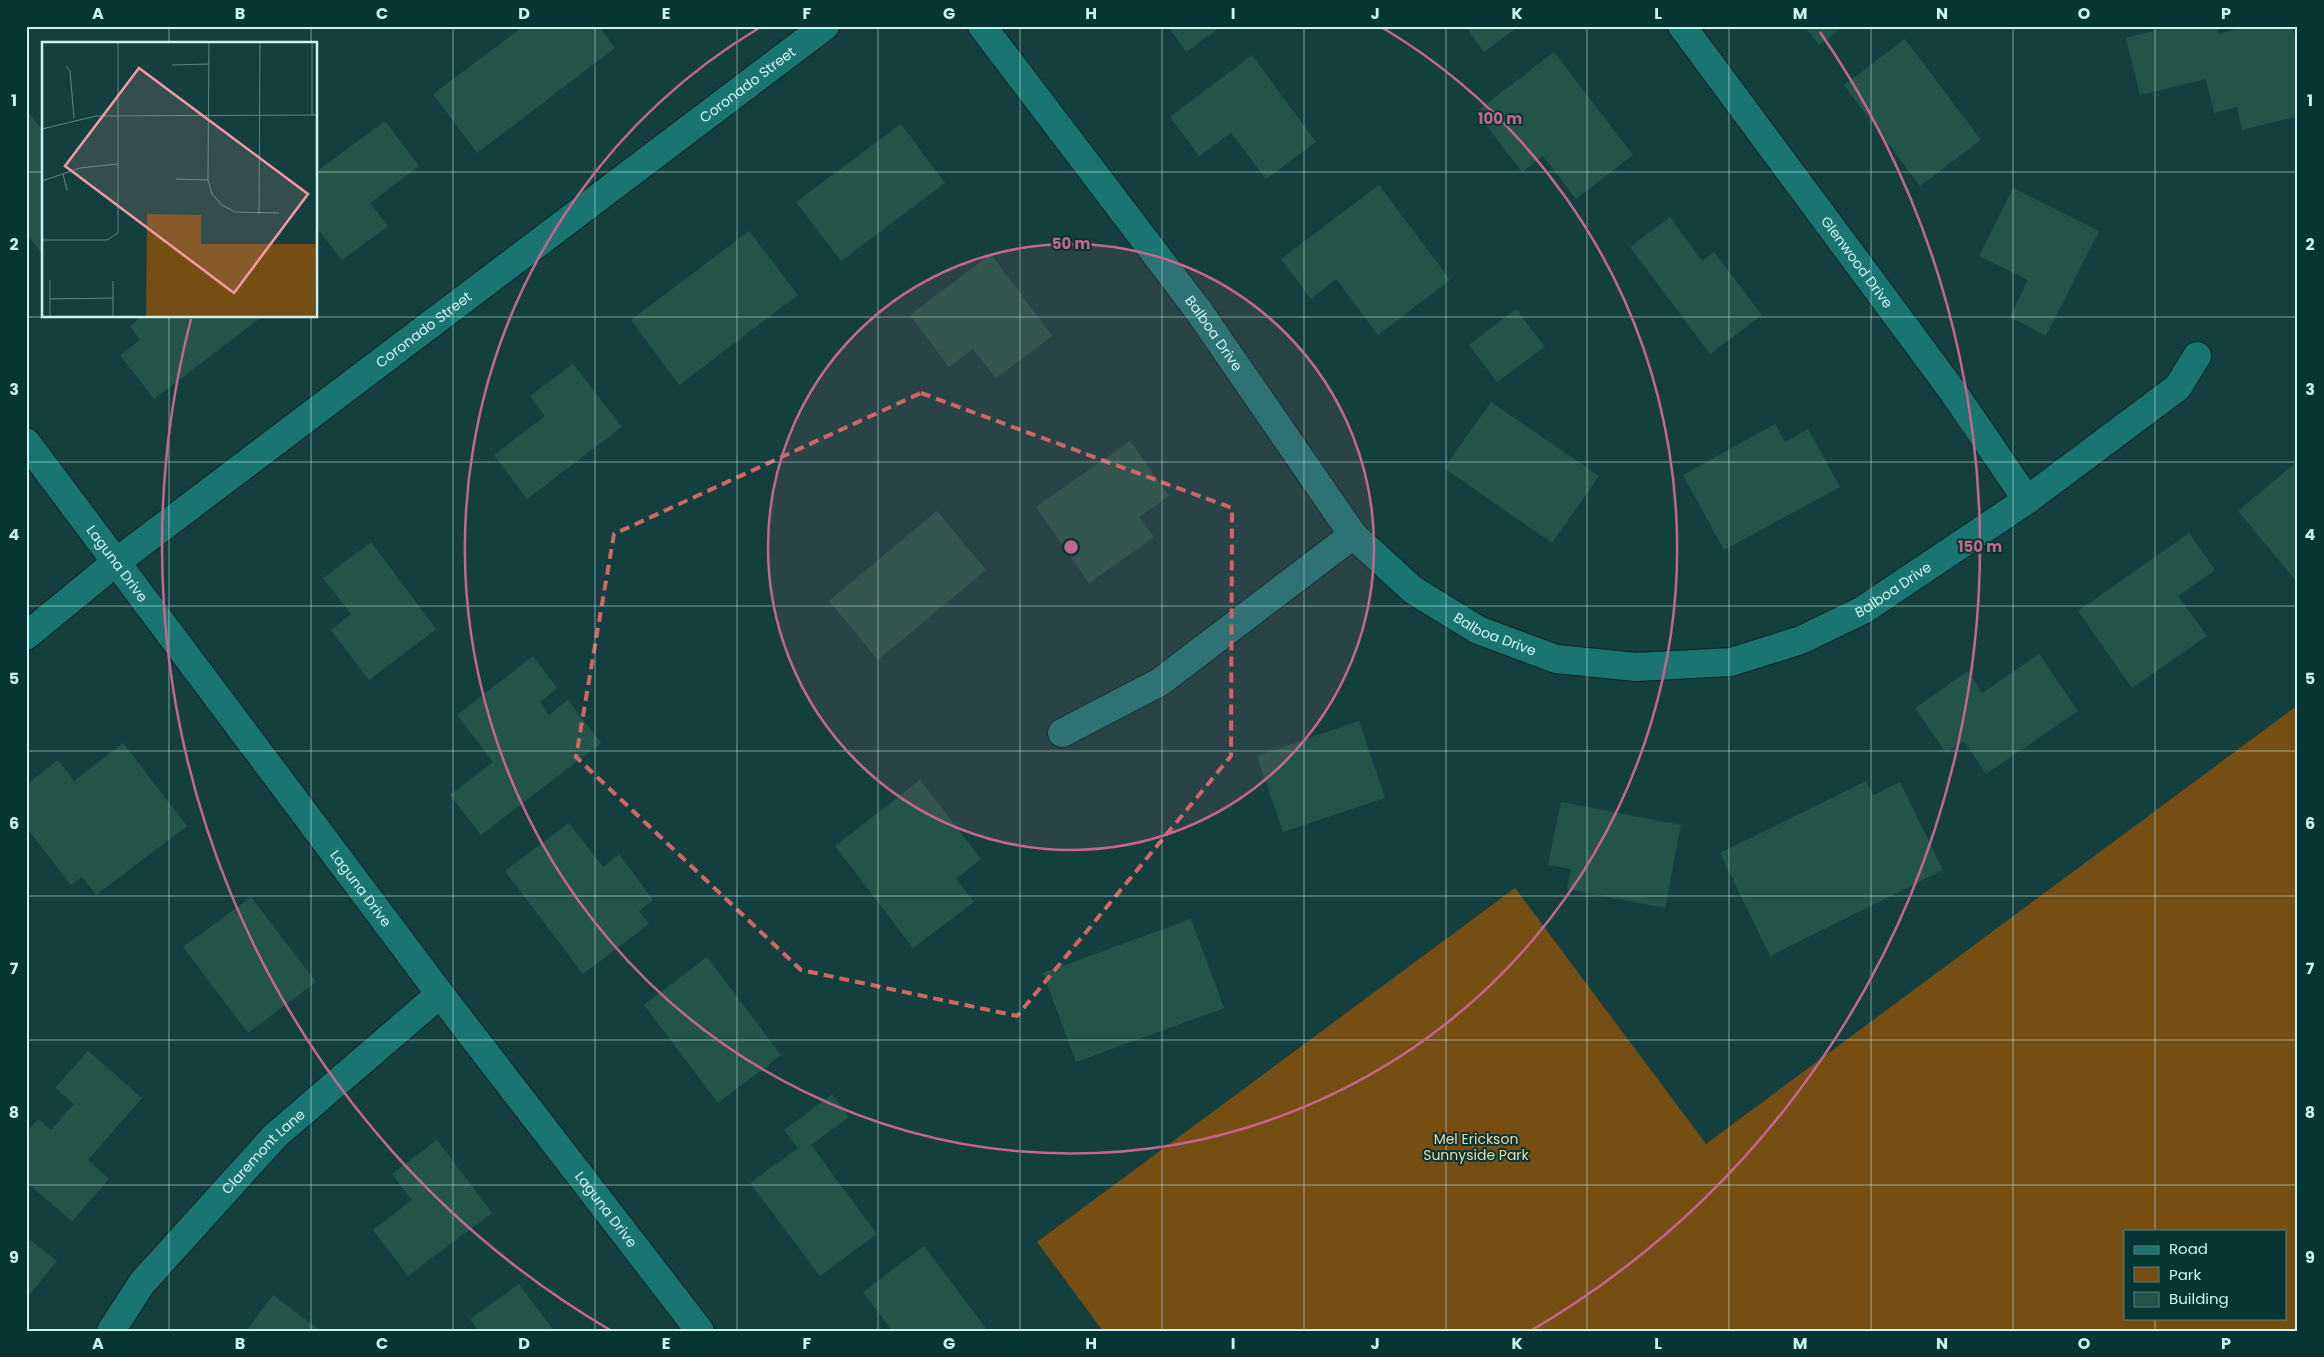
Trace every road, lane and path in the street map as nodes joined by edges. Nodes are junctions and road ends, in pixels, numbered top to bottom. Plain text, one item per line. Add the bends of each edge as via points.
1 (825, 26) edge
2 (982, 26) edge
3 (1682, 26) edge
4 (2197, 356) dead end
5 (26, 442) edge
6 (2027, 500) junction
7 (1353, 535) junction
8 (115, 563) junction
9 (26, 636) edge
10 (1062, 733) dead end
11 (440, 994) junction
12 (111, 1331) edge
13 (700, 1331) edge

1 - 8 street, Coronado Street
2 - 7 street, Balboa Drive via 1198,310
3 - 6 street, Glenwood Drive via 1954,393
4 - 6 street, Balboa Drive via 2178,387
5 - 8 street, Laguna Drive
6 - 7 street, Balboa Drive via 1863,610 1801,640 1731,662 1636,667 1556,659 1478,630 1413,590
7 - 10 street via 1160,682
8 - 9 street, Coronado Street
8 - 11 street, Laguna Drive
11 - 12 street, Claremont Lane via 275,1136 142,1283
11 - 13 street, Laguna Drive

